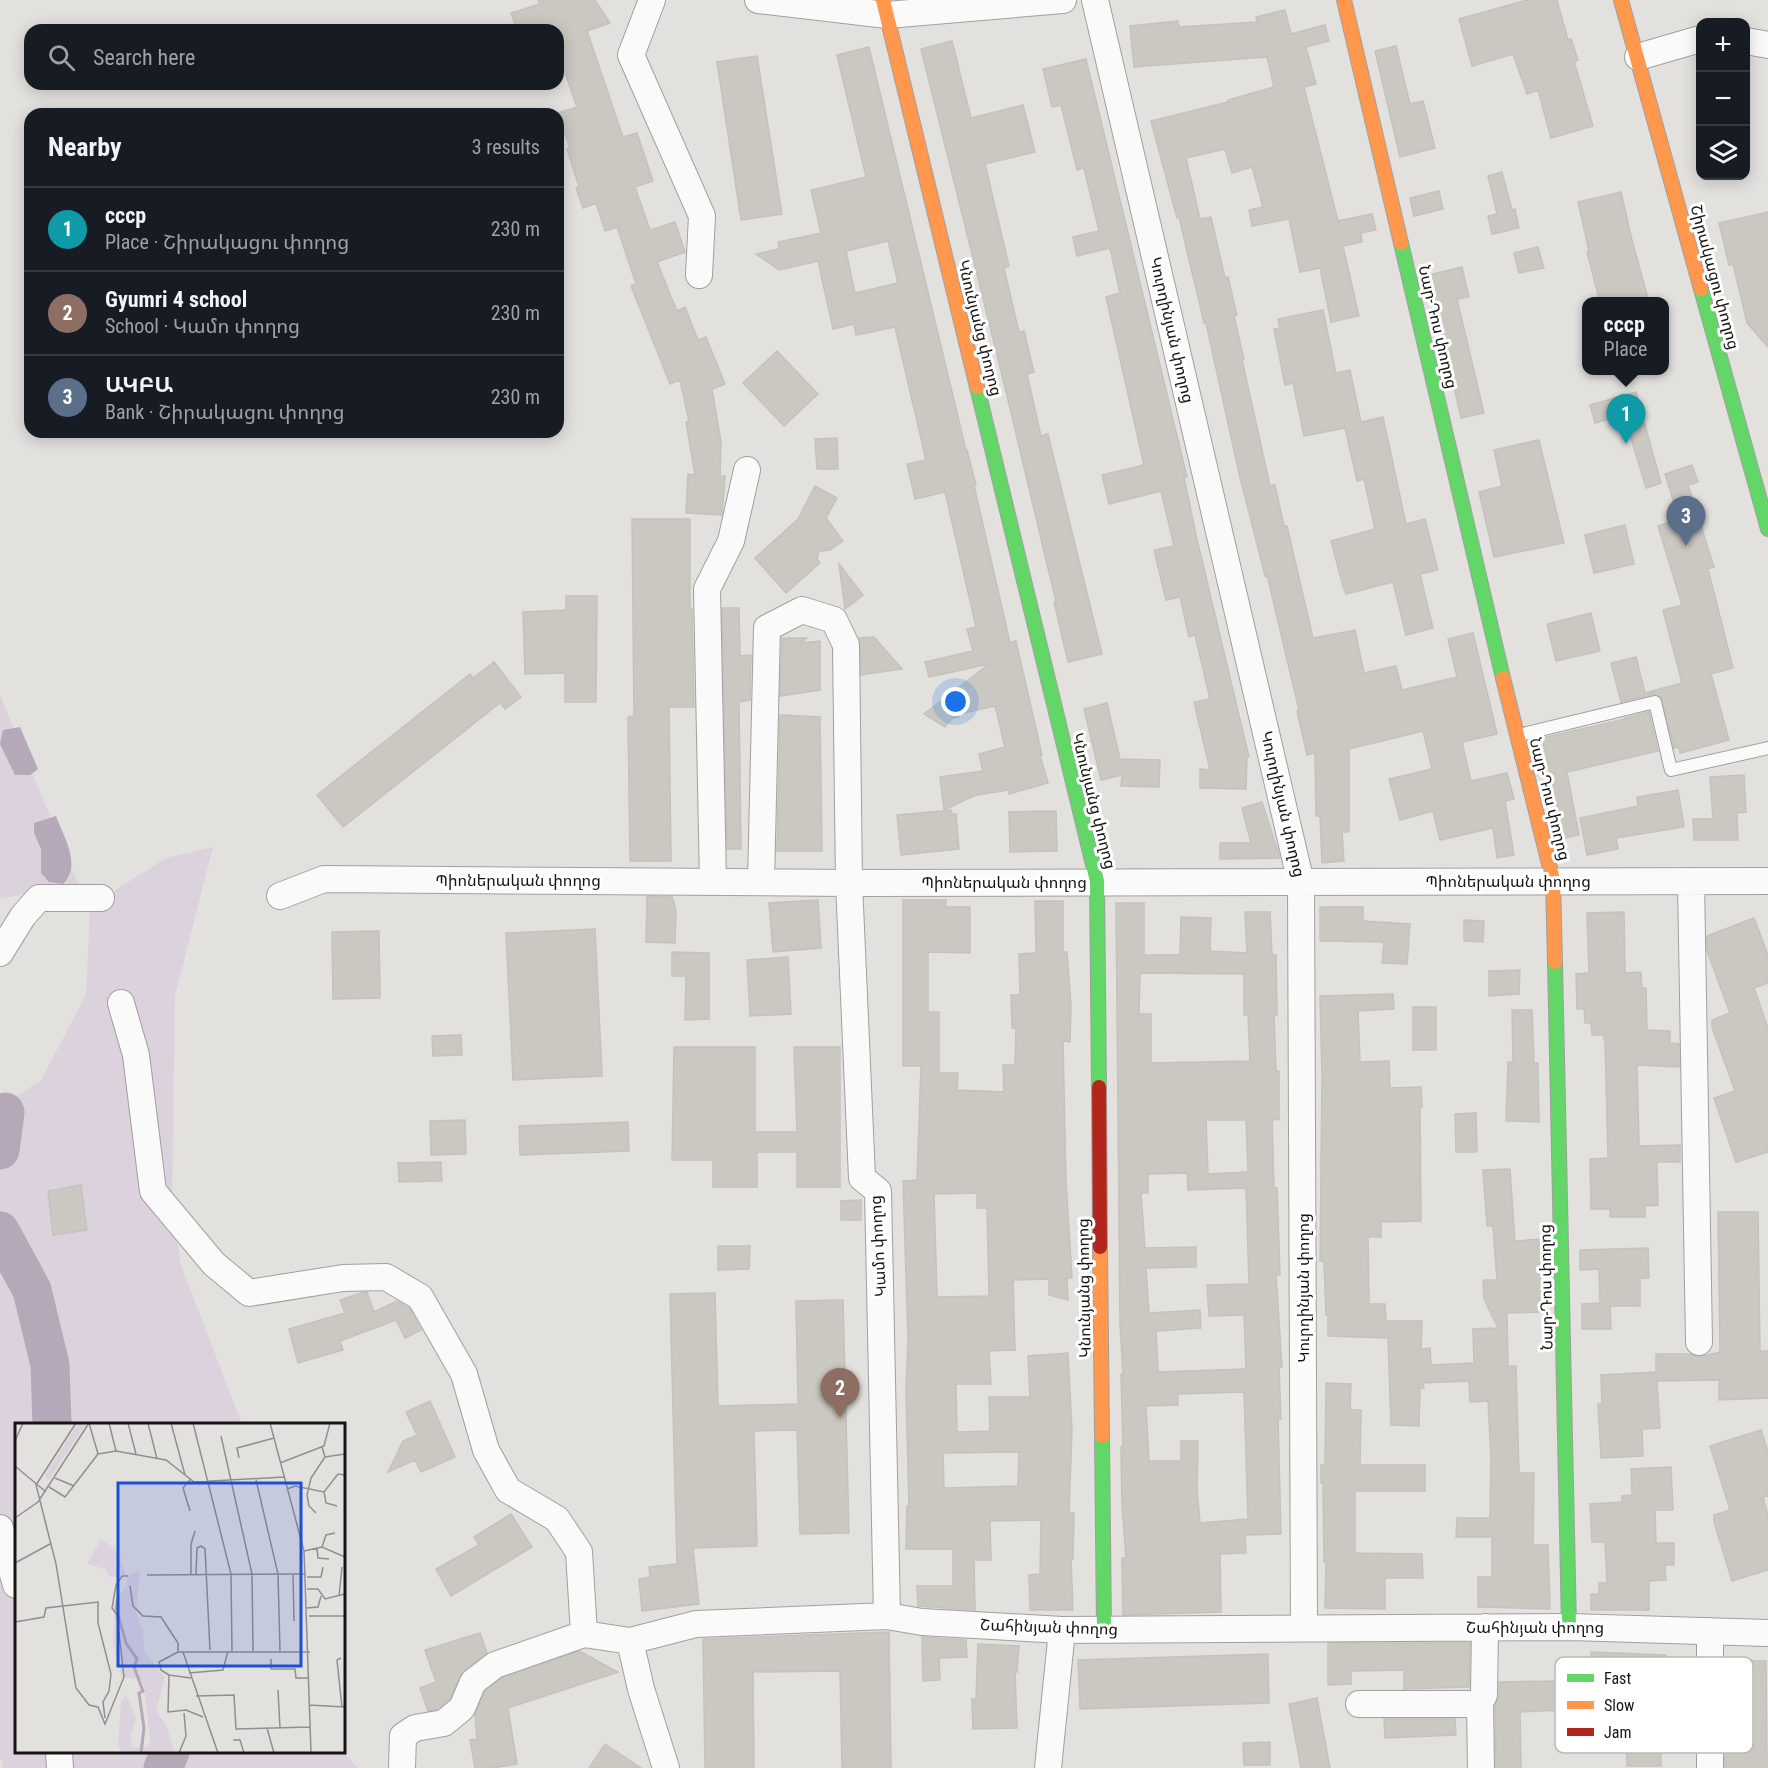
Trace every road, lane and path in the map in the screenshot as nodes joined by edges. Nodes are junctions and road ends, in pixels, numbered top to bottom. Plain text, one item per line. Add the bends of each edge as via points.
1 (652, 0) edge
2 (758, 0) edge
3 (1063, 0) edge
4 (1095, 0) edge
5 (1344, 0) edge
6 (1622, 0) edge
7 (886, 8) edge
8 (1696, 40) edge
9 (1750, 42) edge
10 (1768, 45) edge
11 (1638, 57) junction
12 (699, 275) dead end
13 (747, 470) dead end
14 (1767, 524) edge
15 (1518, 735) junction
16 (1768, 748) edge
17 (1553, 880) junction
18 (1097, 881) junction
19 (1691, 881) junction
20 (1768, 881) edge
21 (712, 882) junction
22 (761, 882) junction
23 (849, 883) junction
24 (1301, 883) junction
25 (280, 896) dead end
26 (101, 898) dead end
27 (0, 953) edge
28 (121, 1003) dead end
29 (1699, 1342) dead end
30 (0, 1528) edge
31 (15, 1581) edge
32 (888, 1616) junction
33 (1304, 1627) junction
34 (1485, 1627) junction
35 (1569, 1627) junction
36 (1062, 1630) junction
37 (1104, 1630) junction
38 (1710, 1631) junction
39 (1768, 1633) edge
40 (584, 1634) junction
41 (630, 1641) junction
42 (1710, 1657) edge
43 (1480, 1702) junction
44 (1359, 1704) dead end
45 (59, 1753) edge
46 (60, 1768) edge
47 (402, 1768) edge
48 (666, 1768) edge
49 (1048, 1768) edge
50 (1481, 1768) edge

1 - 12 street via 631,55 702,216
2 - 7 street
3 - 7 street
4 - 24 street, Կուրղինյան փողոց
5 - 15 street, Նար-Դոս փողոց
6 - 11 street, Շիրակացու փողոց
7 - 18 street, Կնունյանց փողոց
8 - 11 street
9 - 10 street
11 - 14 street, Շիրակացու փողոց
13 - 21 street via 731,540 707,589
15 - 16 lane via 1655,702 1671,770
15 - 17 street, Նար-Դոս փողոց
17 - 19 street, Պիոներական փողոց
17 - 24 street, Պիոներական փողոց
17 - 35 street, Նար-Դոս փողոց
18 - 23 street, Պիոներական փողոց
18 - 24 street, Պիոներական փողոց
18 - 37 street, Կնունյանց փողոց
19 - 20 street, Պիոներական փողոց
19 - 29 street
21 - 22 street, Պիոներական փողոց
21 - 25 street, Պիոներական փողոց via 324,879
22 - 23 street, Պիոներական փողոց
22 - 23 street, Կամո փողոց via 767,628 802,610 834,620 846,645
23 - 32 street, Կամո փողոց via 862,1178 878,1191
24 - 33 street, Կուրղինյան փողոց
26 - 27 street via 39,898
28 - 40 street via 136,1055 153,1191 214,1264 249,1293 343,1278 386,1277 420,1297 464,1374 486,1450 508,1490 557,1519 579,1552
30 - 31 street
32 - 36 street, Շահինյան փողոց via 922,1622
32 - 41 street, Շահինյան փողոց via 696,1624
33 - 34 street, Շահինյան փողոց
33 - 37 street, Շահինյան փողոց
34 - 35 street, Շահինյան փողոց
34 - 43 street via 1484,1695
35 - 38 street, Շահինյան փողոց
36 - 37 street, Շահինյան փողոց
36 - 49 street
38 - 39 street, Շահինյան փողոց
38 - 42 street
40 - 41 street, Շահինյան փողոց
40 - 47 street, Շահինյան փողոց via 495,1665 473,1682 462,1708 444,1723 415,1728 403,1736
41 - 48 street
43 - 44 street
43 - 50 street
45 - 46 street

